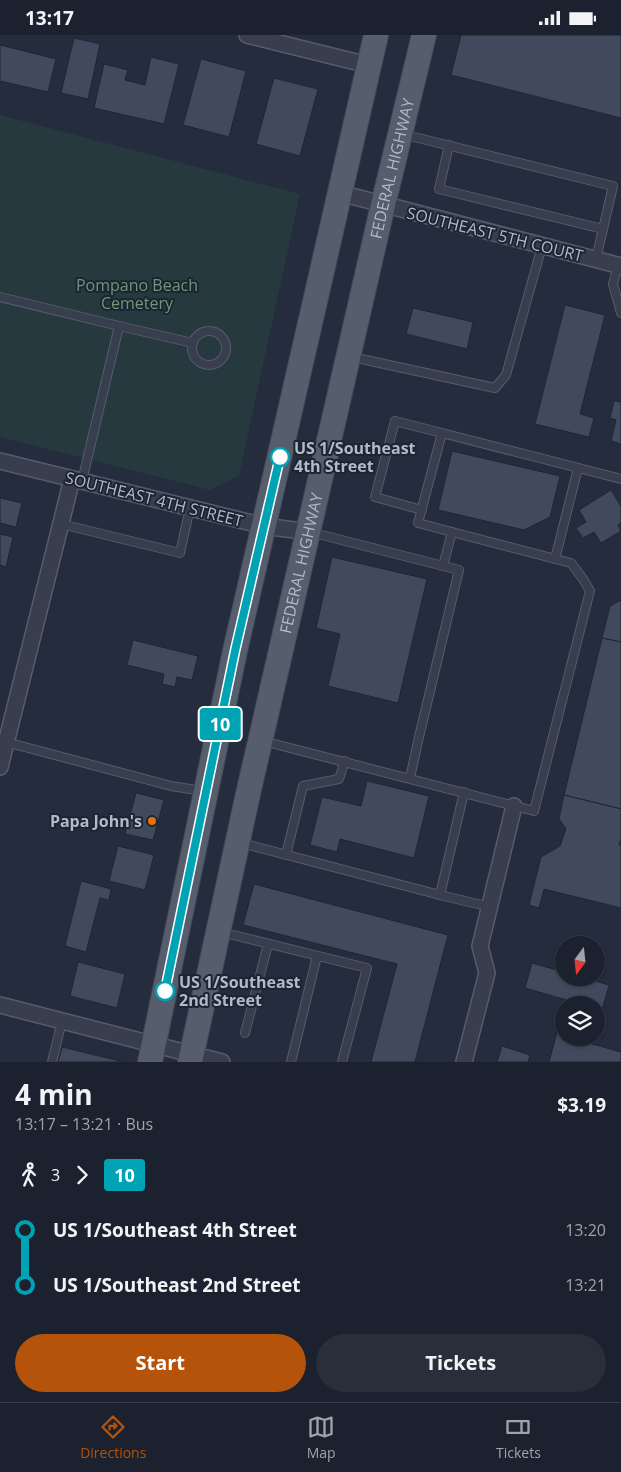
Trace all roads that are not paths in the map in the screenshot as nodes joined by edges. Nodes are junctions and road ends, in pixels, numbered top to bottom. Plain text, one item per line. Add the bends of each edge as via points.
1 (248, 35) edge
2 (376, 35) edge
3 (424, 35) edge
4 (368, 65) junction
5 (400, 134) junction
6 (449, 145) junction
7 (340, 193) junction
8 (383, 205) junction
9 (603, 229) junction
10 (542, 245) junction
11 (596, 259) junction
12 (619, 265) edge
13 (0, 297) edge
14 (621, 313) edge
15 (119, 326) junction
16 (193, 343) junction
17 (348, 356) junction
18 (442, 433) junction
19 (0, 461) edge
20 (578, 468) junction
21 (621, 479) edge
22 (77, 480) junction
23 (190, 508) junction
24 (422, 510) junction
25 (61, 524) junction
26 (264, 526) junction
27 (309, 532) junction
28 (452, 532) junction
29 (555, 559) junction
30 (443, 566) junction
31 (261, 741) junction
32 (6, 742) junction
33 (345, 761) junction
34 (0, 767) edge
35 (410, 778) junction
36 (205, 791) junction
37 (464, 792) junction
38 (514, 805) junction
39 (239, 842) junction
40 (286, 855) junction
41 (440, 895) junction
42 (490, 907) junction
43 (219, 931) junction
44 (268, 944) junction
45 (317, 956) junction
46 (0, 1005) edge
47 (62, 1021) junction
48 (245, 1033) dead end
49 (152, 1053) edge
50 (191, 1058) edge
51 (52, 1062) edge
52 (222, 1062) edge
53 (291, 1062) edge
54 (342, 1062) edge
55 (464, 1062) edge

1 - 4 street
2 - 4 main road
3 - 5 main road, FEDERAL HIGHWAY
4 - 7 main road
5 - 6 lane
5 - 8 main road, FEDERAL HIGHWAY
6 - 9 lane via 440,189
6 - 9 lane via 613,186
7 - 8 street, SOUTHEAST 5TH COURT
7 - 26 main road
8 - 10 street, SOUTHEAST 5TH COURT
8 - 17 main road, FEDERAL HIGHWAY
9 - 11 lane
10 - 11 street, SOUTHEAST 5TH COURT
10 - 17 lane via 506,375 495,388
11 - 12 street, SOUTHEAST 5TH COURT
12 - 14 lane via 612,284
13 - 15 lane
15 - 16 lane
15 - 22 lane
16 - 16 lane via 197,360 207,365 218,363 226,354 224,338 215,332 199,335
17 - 27 main road, FEDERAL HIGHWAY
18 - 20 lane
18 - 24 lane
18 - 24 lane via 394,421 375,497
19 - 22 street, SOUTHEAST 4TH STREET
20 - 21 lane
20 - 29 lane
22 - 23 street, SOUTHEAST 4TH STREET
22 - 25 street
23 - 25 lane via 180,553
23 - 26 street, SOUTHEAST 4TH STREET
24 - 28 lane via 418,523
25 - 32 street
26 - 27 street, SOUTHEAST 4TH STREET
26 - 36 main road
27 - 30 lane
27 - 31 main road, FEDERAL HIGHWAY
28 - 29 lane
28 - 30 lane
29 - 38 lane via 571,563 590,591 534,811
30 - 35 lane via 459,570
31 - 33 lane
31 - 39 main road, FEDERAL HIGHWAY
32 - 34 street
32 - 36 lane via 171,786
33 - 35 lane
33 - 40 lane via 339,779 303,786
35 - 37 lane
36 - 49 main road
37 - 38 lane
37 - 41 lane
38 - 42 street
39 - 40 lane
39 - 43 main road, FEDERAL HIGHWAY
40 - 41 lane
41 - 42 lane
42 - 55 street via 480,946 487,973
43 - 44 lane
43 - 50 main road, FEDERAL HIGHWAY
44 - 45 lane
44 - 48 lane
45 - 53 lane
45 - 54 lane via 367,968
46 - 47 street
47 - 49 street
47 - 51 lane
49 - 50 street
50 - 52 street

